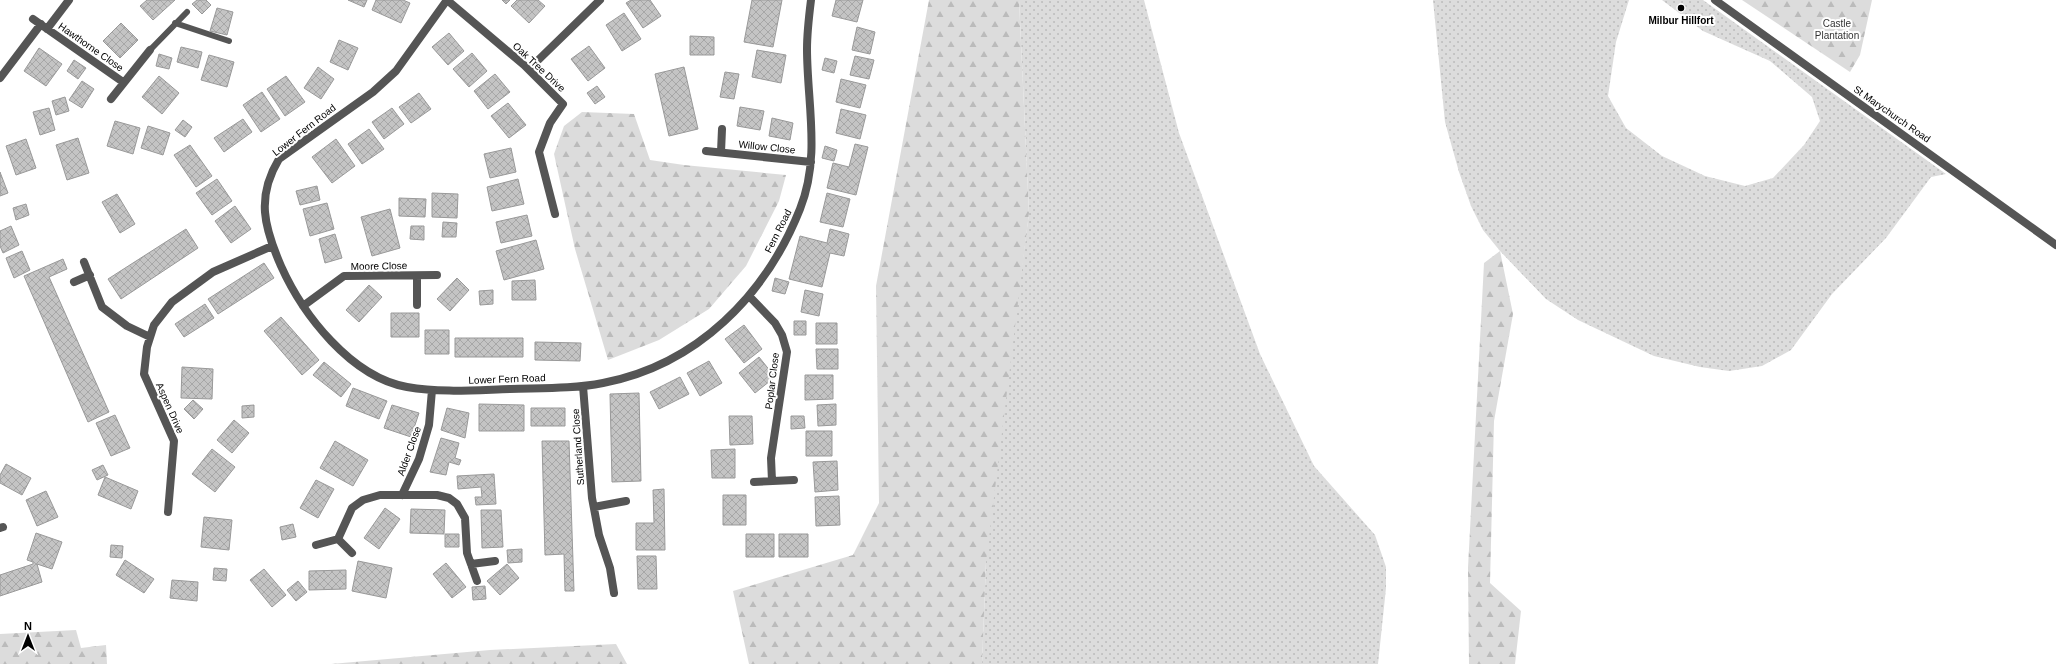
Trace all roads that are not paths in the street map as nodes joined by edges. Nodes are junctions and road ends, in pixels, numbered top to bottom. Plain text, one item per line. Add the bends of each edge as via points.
1 (69, 0) edge
2 (447, 0) edge
3 (600, 0) edge
4 (811, 0) edge
5 (1715, 0) edge
6 (187, 12) dead end
7 (33, 19) dead end
8 (176, 23) junction
9 (44, 26) junction
10 (229, 41) dead end
11 (150, 50) joint
12 (529, 70) junction
13 (0, 78) edge
14 (123, 82) junction
15 (111, 99) dead end
16 (722, 129) dead end
17 (706, 151) dead end
18 (721, 152) junction
19 (811, 162) junction
20 (555, 214) dead end
21 (2056, 245) edge
22 (272, 246) junction
23 (84, 262) dead end
24 (90, 275) junction
25 (437, 275) dead end
26 (417, 276) junction
27 (74, 282) dead end
28 (749, 296) junction
29 (417, 305) dead end
30 (303, 306) junction
31 (150, 338) junction
32 (583, 386) junction
33 (432, 390) junction
34 (794, 480) dead end
35 (772, 481) junction
36 (754, 482) dead end
37 (402, 495) junction
38 (626, 501) dead end
39 (594, 506) junction
40 (168, 512) dead end
41 (338, 539) junction
42 (316, 545) dead end
43 (352, 553) dead end
44 (495, 562) dead end
45 (471, 564) junction
46 (477, 581) dead end
47 (614, 593) dead end

1 - 9 street, Hawthorne Close
2 - 12 street, Oak Tree Drive
2 - 22 street, Lower Fern Road via 396,71 374,92 279,159 270,174 264,216
3 - 12 street
4 - 19 street, Fern Road via 807,51 813,155
5 - 21 street, St Marychurch Road
6 - 8 lane
7 - 9 street, Hawthorne Close
8 - 10 lane
8 - 11 lane
9 - 13 street
9 - 14 street, Hawthorne Close
11 - 14 street, Hawthorne Close
12 - 20 street, Oak Tree Drive via 563,104 550,123 539,152
14 - 15 street, Hawthorne Close
16 - 18 street
17 - 18 street, Willow Close
18 - 19 street, Willow Close
19 - 28 street, Fern Road via 801,206 782,251
22 - 30 street, Lower Fern Road via 286,278
22 - 31 street, Aspen Drive via 212,272 172,302 154,324
23 - 24 street
24 - 27 street
24 - 31 street via 102,307 127,326
25 - 26 street, Moore Close
26 - 29 street, Moore Close
26 - 30 street, Moore Close via 344,276
28 - 32 street, Fern Road via 709,336 676,356 642,372
28 - 35 street, Poplar Close via 775,323 787,352 772,458
30 - 33 street, Lower Fern Road via 325,336 354,362 382,379 406,387
31 - 40 street, Aspen Drive via 144,374 174,441
32 - 33 street, Lower Fern Road
32 - 39 street, Sutherland Close
33 - 37 street, Alder Close via 429,425 419,459
34 - 35 street
35 - 36 street
37 - 41 street via 380,495 363,500 352,508
37 - 45 street via 437,495 457,504 465,518 467,553
38 - 39 street
39 - 47 street, Sutherland Close
41 - 42 street
41 - 43 street
44 - 45 street
45 - 46 street

